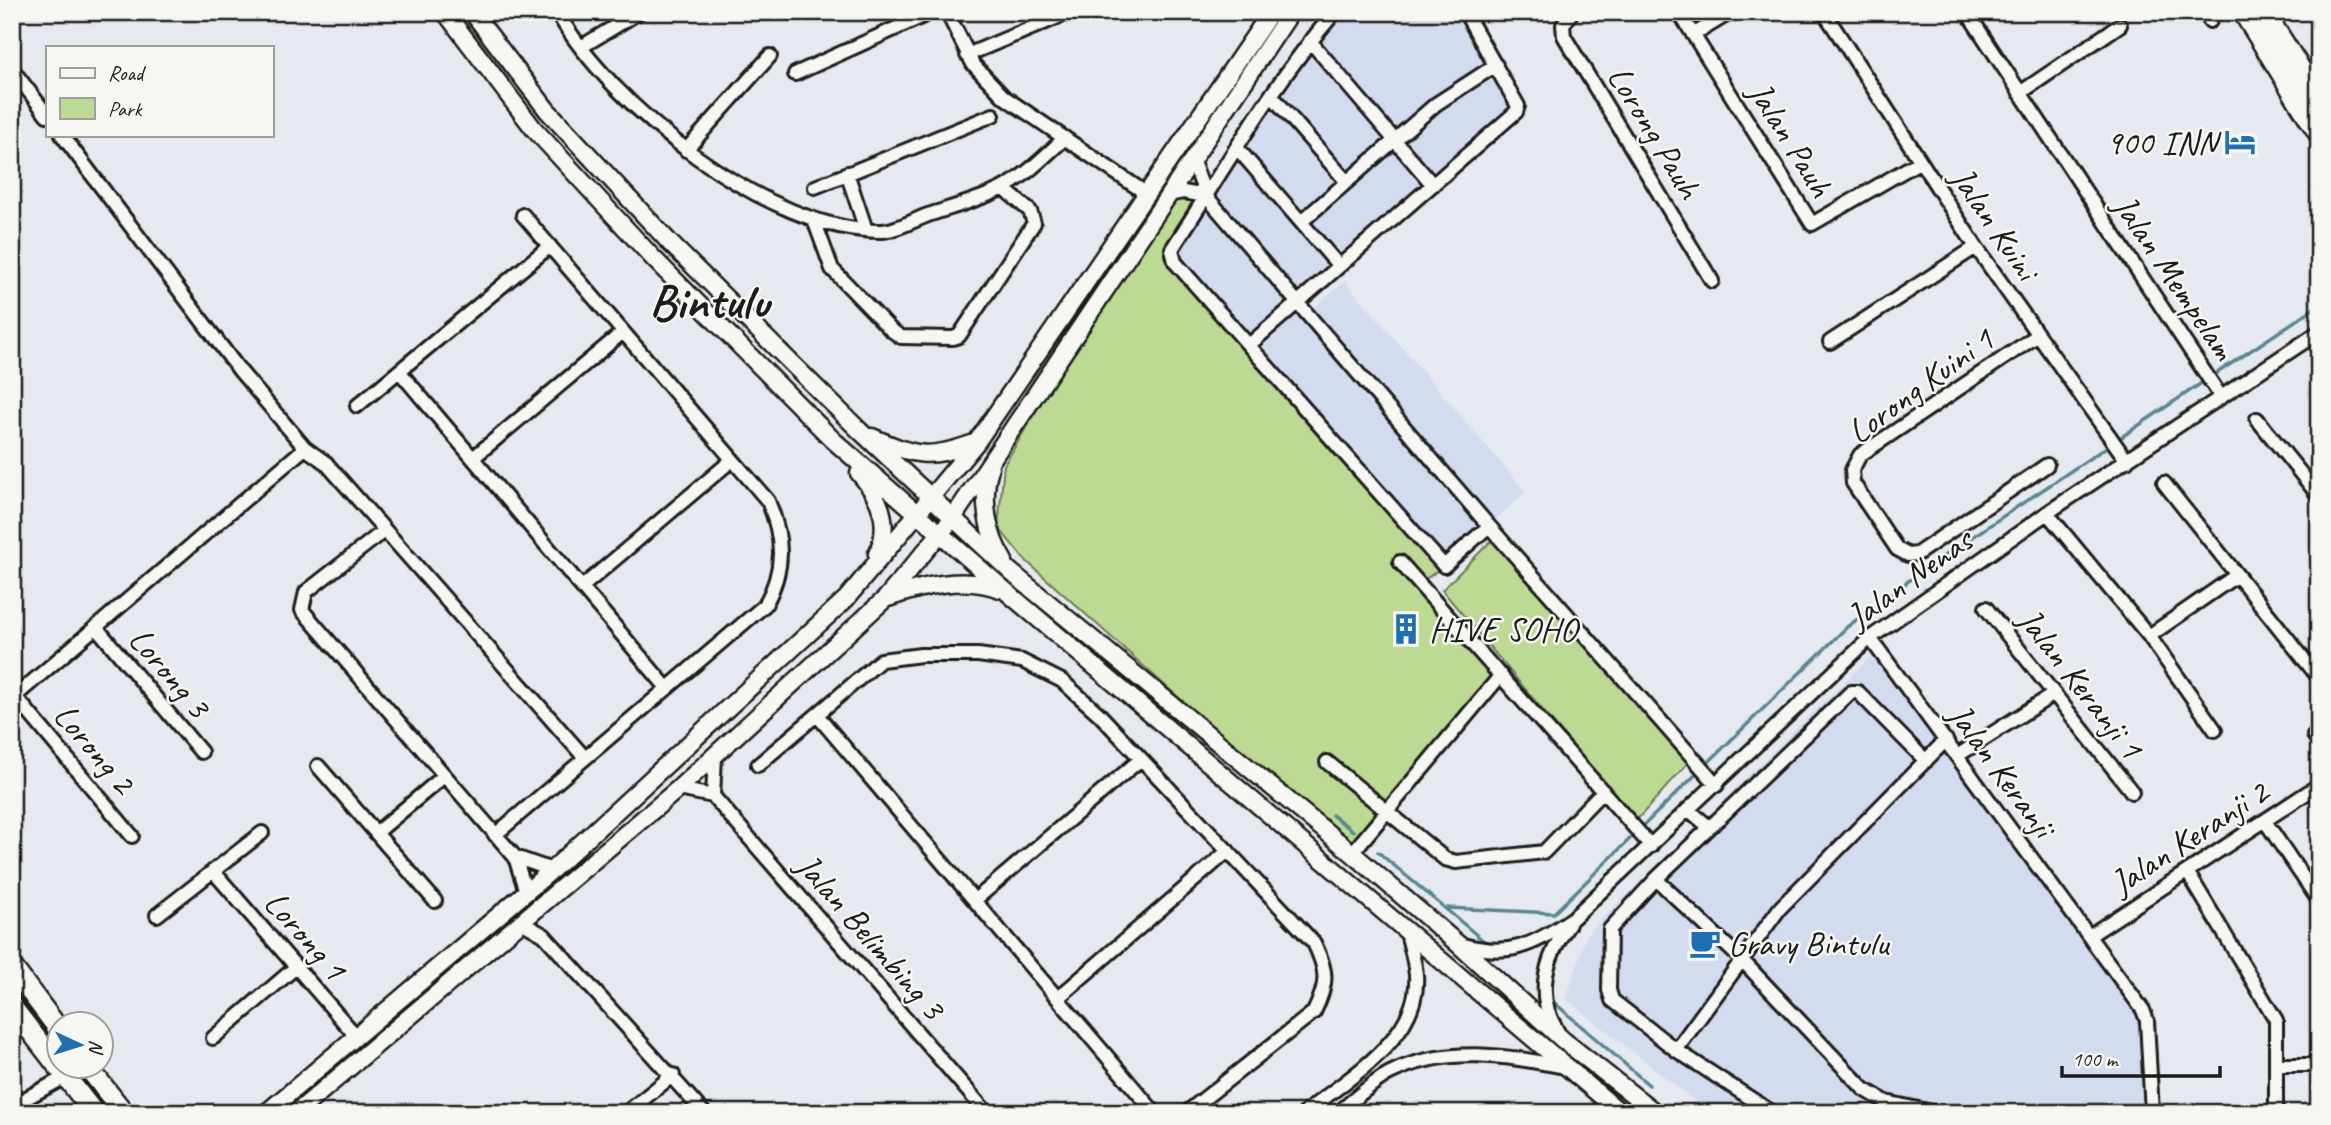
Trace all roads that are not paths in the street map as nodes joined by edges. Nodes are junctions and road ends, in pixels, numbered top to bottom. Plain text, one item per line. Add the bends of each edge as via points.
1 (445, 12) edge
2 (472, 12) edge
3 (557, 12) edge
4 (639, 12) edge
5 (932, 12) edge
6 (947, 12) edge
7 (1070, 12) edge
8 (1271, 12) edge
9 (1291, 12) edge
10 (1335, 12) edge
11 (1465, 12) edge
12 (1572, 12) edge
13 (1679, 12) edge
14 (1731, 12) edge
15 (1824, 12) edge
16 (1967, 12) edge
17 (2243, 12) edge
18 (2264, 12) edge
19 (2120, 25) dead end
20 (1693, 35) junction
21 (1310, 41) junction
22 (580, 47) junction
23 (967, 55) junction
24 (771, 56) dead end
25 (1496, 65) junction
26 (12, 69) edge
27 (795, 74) dead end
28 (2020, 93) junction
29 (1272, 96) junction
30 (2319, 98) edge
31 (46, 114) edge
32 (993, 115) dead end
33 (2319, 134) edge
34 (63, 136) edge
35 (1065, 138) junction
36 (1395, 141) junction
37 (1237, 148) junction
38 (686, 150) junction
39 (1192, 159) junction
40 (1919, 162) junction
41 (847, 173) junction
42 (1347, 182) junction
43 (1433, 185) junction
44 (815, 187) dead end
45 (1003, 188) junction
46 (1147, 194) junction
47 (1168, 195) junction
48 (1206, 196) junction
49 (523, 215) dead end
50 (814, 220) junction
51 (1301, 222) junction
52 (866, 230) junction
53 (550, 246) junction
54 (1976, 247) junction
55 (1339, 266) junction
56 (1712, 281) dead end
57 (1297, 302) junction
58 (623, 332) junction
59 (2319, 332) edge
60 (2038, 335) junction
61 (1830, 342) dead end
62 (1249, 345) junction
63 (399, 371) junction
64 (2221, 397) junction
65 (357, 406) dead end
66 (2258, 419) dead end
67 (860, 432) junction
68 (833, 440) junction
69 (976, 443) junction
70 (305, 448) junction
71 (1000, 448) junction
72 (2124, 456) junction
73 (473, 458) junction
74 (732, 460) junction
75 (2047, 465) dead end
76 (2164, 483) dead end
77 (930, 496) junction
78 (2319, 496) edge
79 (916, 513) junction
80 (2047, 513) junction
81 (953, 519) junction
82 (1489, 526) junction
83 (385, 530) junction
84 (942, 534) junction
85 (1400, 562) dead end
86 (869, 572) junction
87 (1011, 572) junction
88 (2237, 575) junction
89 (582, 587) junction
90 (1008, 593) junction
91 (886, 598) junction
92 (1986, 608) dead end
93 (96, 628) junction
94 (2149, 636) junction
95 (1870, 638) junction
96 (1501, 676) junction
97 (2319, 678) edge
98 (667, 688) junction
99 (1817, 689) junction
100 (2054, 694) junction
101 (13, 697) edge
102 (1834, 707) junction
103 (817, 715) junction
104 (2215, 730) dead end
105 (1946, 740) junction
106 (201, 752) dead end
107 (715, 756) junction
108 (1957, 756) junction
109 (585, 758) junction
110 (1141, 759) junction
111 (1926, 761) junction
112 (1327, 762) dead end
113 (758, 765) dead end
114 (318, 766) dead end
115 (444, 776) junction
116 (1712, 780) junction
117 (2319, 785) edge
118 (678, 789) junction
119 (1603, 791) junction
120 (2132, 792) dead end
121 (713, 796) junction
122 (1689, 810) junction
123 (1387, 811) junction
124 (2265, 821) junction
125 (1709, 827) junction
126 (262, 833) dead end
127 (376, 833) junction
128 (495, 835) junction
129 (132, 836) dead end
130 (1651, 846) junction
131 (1228, 851) junction
132 (1352, 853) junction
133 (514, 857) junction
134 (552, 870) junction
135 (213, 871) junction
136 (2188, 873) junction
137 (1656, 878) junction
138 (526, 891) junction
139 (975, 900) junction
140 (435, 901) dead end
141 (2319, 901) edge
142 (540, 905) junction
143 (157, 915) dead end
144 (1573, 918) junction
145 (521, 922) junction
146 (1407, 932) junction
147 (544, 935) junction
148 (2089, 936) junction
149 (1458, 944) junction
150 (1741, 959) junction
151 (12, 967) edge
152 (296, 967) junction
153 (1059, 997) junction
154 (12, 1007) edge
155 (46, 1012) edge
156 (356, 1036) junction
157 (213, 1038) dead end
158 (1563, 1040) junction
159 (1676, 1050) junction
160 (46, 1052) edge
161 (2277, 1065) junction
162 (2319, 1065) edge
163 (1566, 1067) junction
164 (673, 1075) junction
165 (60, 1080) edge
166 (67, 1080) edge
167 (98, 1080) edge
168 (12, 1106) edge
169 (1767, 1112) edge
170 (94, 1113) edge
171 (124, 1113) edge
172 (266, 1113) edge
173 (296, 1113) edge
174 (626, 1113) edge
175 (705, 1113) edge
176 (987, 1113) edge
177 (1155, 1113) edge
178 (1186, 1113) edge
179 (1305, 1113) edge
180 (1338, 1113) edge
181 (1621, 1113) edge
182 (1656, 1113) edge
183 (1937, 1113) edge
184 (2152, 1113) edge
185 (2276, 1113) edge

1 - 68 street via 534,129 653,258
2 - 67 street via 547,110 653,225
3 - 22 street
4 - 22 street
5 - 27 street
6 - 23 street
7 - 23 street
8 - 46 street
9 - 39 street
10 - 21 street
11 - 25 street
12 - 56 street, Lorong Pauh via 1563,25 1564,36
13 - 20 street, Jalan Pauh
14 - 20 street
15 - 40 street, Jalan Kuini
16 - 28 street, Jalan Mempelam
17 - 33 main road
18 - 30 main road
19 - 28 street
20 - 40 street, Jalan Pauh via 1812,225
21 - 29 street
21 - 36 street
22 - 38 street
23 - 35 street via 1004,97
24 - 38 street
25 - 36 street via 1449,94
25 - 43 street via 1518,106 1516,112
26 - 31 street
28 - 64 street, Jalan Mempelam
29 - 37 street
29 - 42 street
32 - 41 street
34 - 70 street via 240,371
35 - 45 street
35 - 46 street
36 - 42 street
36 - 43 street
37 - 48 street
37 - 51 street
38 - 50 street via 724,177
39 - 47 street
39 - 48 street
40 - 54 street, Jalan Kuini
41 - 44 street
41 - 52 street
42 - 51 street
43 - 55 street
45 - 50 street via 1030,211 1034,223 959,336 953,338 901,337 891,330 832,269
45 - 52 street via 886,231
46 - 69 street
47 - 48 street
47 - 71 street
48 - 57 street
48 - 62 street via 1172,255
49 - 53 street
50 - 52 street
51 - 55 street
53 - 58 street
53 - 63 street
54 - 60 street, Jalan Kuini
54 - 61 street
55 - 57 street
57 - 62 street
57 - 82 street
58 - 73 street
58 - 74 street
59 - 64 street, Jalan Nenas
60 - 72 street, Jalan Kuini
60 - 75 street, Lorong Kuini 1 via 1860,455 1853,483 1897,549 1908,555 1917,554
62 - 82 street via 1444,566
63 - 65 street
63 - 73 street
64 - 72 street, Jalan Nenas
66 - 78 street
67 - 69 street via 917,454 942,454
67 - 77 street
68 - 79 street
68 - 86 street via 875,492 883,511 885,538
69 - 77 street
70 - 83 street via 326,463
70 - 93 street
71 - 81 street
71 - 87 street via 989,470 985,499 989,530
72 - 80 street, Jalan Nenas
73 - 89 street
74 - 89 street
74 - 98 street via 768,501 777,523 782,553 777,583 765,605
76 - 88 street
77 - 79 street
77 - 81 street
79 - 84 street
79 - 86 street
80 - 94 street
80 - 95 street, Jalan Nenas
81 - 84 street
81 - 87 street
82 - 116 street
83 - 109 street
83 - 115 street via 306,592 302,611
84 - 90 street
84 - 91 street
85 - 96 street
86 - 134 street via 846,599
87 - 132 street
88 - 94 street
88 - 97 street
89 - 98 street
90 - 91 street via 962,583 918,588
90 - 146 street
91 - 107 street
92 - 100 street, Jalan Keranji 1
93 - 101 street
93 - 106 street, Lorong 3
94 - 104 street
95 - 99 street, Jalan Nenas
95 - 105 street, Jalan Keranji
96 - 119 street
96 - 123 street
98 - 109 street
99 - 102 street
99 - 116 street, Jalan Nenas
100 - 108 street
100 - 120 street, Jalan Keranji 1
101 - 129 street, Lorong 2
102 - 111 street via 1851,692 1858,692
102 - 125 street
103 - 110 street via 881,660 978,655 1022,661 1062,681
103 - 113 street
103 - 139 street
105 - 108 street, Jalan Keranji
105 - 111 street
107 - 118 street
107 - 121 street
108 - 148 street, Jalan Keranji
109 - 128 street
110 - 131 street
110 - 139 street
111 - 150 street via 1780,908
112 - 123 street
114 - 127 street
115 - 127 street
115 - 128 street
116 - 122 street, Jalan Nenas
117 - 124 street, Jalan Keranji 2
118 - 121 street
118 - 142 street
119 - 123 street via 1544,852 1456,862 1446,859
119 - 130 street
121 - 176 street, Jalan Belimbing 3
122 - 125 street
122 - 130 street, Jalan Nenas
123 - 132 street
124 - 136 street, Jalan Keranji 2
124 - 141 street
125 - 137 street
126 - 135 street
127 - 140 street
128 - 133 street
130 - 144 street, Jalan Nenas
131 - 153 street
131 - 178 street via 1314,943 1325,967 1324,991 1314,1012
132 - 149 street
133 - 134 street
133 - 138 street
134 - 138 street
135 - 143 street
135 - 152 street, Lorong 1
136 - 148 street, Jalan Keranji 2
136 - 161 street via 2272,1011
137 - 150 street
137 - 159 street via 1610,929 1609,990 1612,1000
138 - 156 street
139 - 153 street
142 - 145 street
142 - 147 street
144 - 149 street, Jalan Nenas via 1529,946 1481,950
144 - 158 street, Jalan Nenas via 1553,947 1544,978 1548,1016
145 - 147 street
145 - 173 street
146 - 163 street
146 - 179 street via 1416,975 1407,1022 1374,1057
147 - 164 street
148 - 184 street, Jalan Keranji via 2147,1021
149 - 158 street
150 - 159 street
150 - 183 street via 1864,1089 1886,1101
151 - 155 main road
152 - 156 street, Lorong 1
152 - 157 street
153 - 177 street
154 - 160 main road
156 - 172 street
158 - 182 street
159 - 169 street
161 - 162 street
161 - 185 street
163 - 180 street via 1462,1054 1430,1059 1388,1073
163 - 181 street
164 - 174 street
164 - 175 street
165 - 168 street
166 - 170 main road
167 - 171 main road

